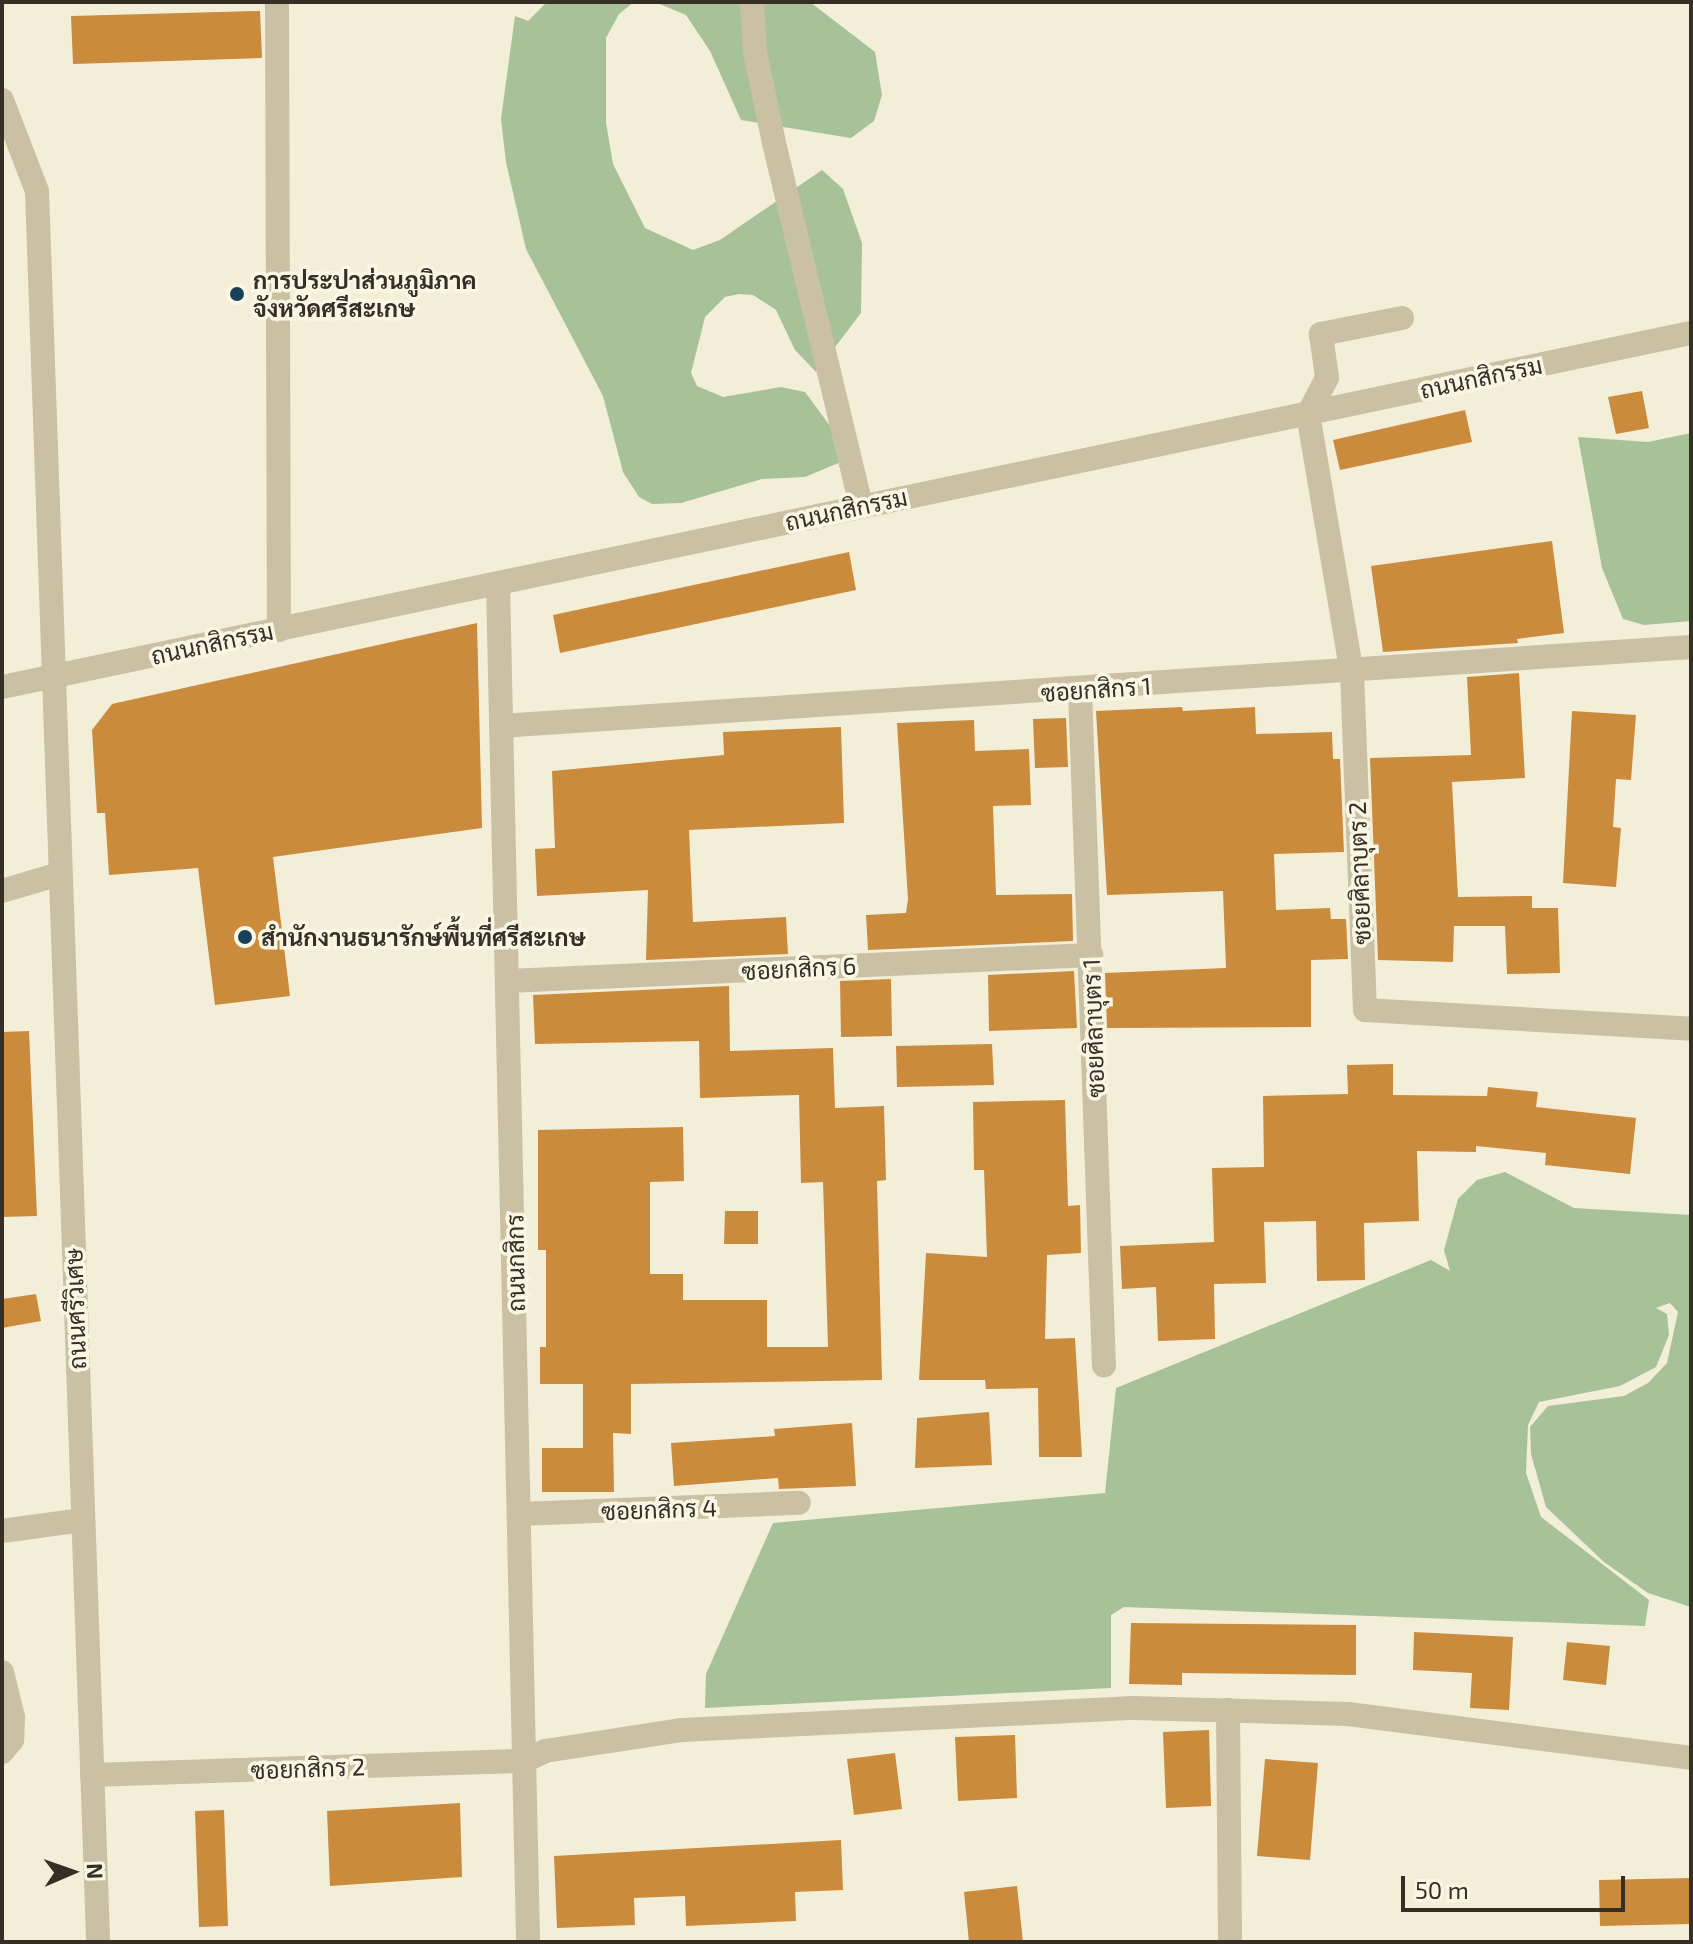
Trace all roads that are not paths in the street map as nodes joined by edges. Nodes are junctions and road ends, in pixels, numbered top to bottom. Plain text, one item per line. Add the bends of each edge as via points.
1 (752, 2) edge
2 (277, 4) dead end
3 (2, 100) edge
4 (1402, 318) dead end
5 (1691, 333) edge
6 (1308, 414) junction
7 (861, 505) junction
8 (498, 584) junction
9 (279, 630) junction
10 (1691, 647) edge
11 (1352, 673) junction
12 (52, 677) junction
13 (2, 687) edge
14 (1080, 690) junction
15 (501, 726) junction
16 (59, 874) junction
17 (2, 891) edge
18 (1091, 955) junction
19 (508, 981) junction
20 (1691, 1029) edge
21 (1104, 1366) dead end
22 (799, 1503) dead end
23 (520, 1514) junction
24 (82, 1520) junction
25 (2, 1531) edge
26 (2, 1672) edge
27 (1228, 1710) junction
28 (2, 1752) edge
29 (1691, 1758) edge
30 (524, 1761) junction
31 (92, 1775) junction
32 (98, 1942) edge
33 (528, 1942) edge
34 (1230, 1942) edge

1 - 7 street via 755,52 774,143
2 - 9 street
3 - 12 street, ถนนศรีวิเศษ via 37,191
4 - 6 street via 1321,334 1327,378
5 - 6 street, ถนนกสิกรรม
6 - 7 street, ถนนกสิกรรม
6 - 11 street, ซอยศิลาบุตร 2
7 - 8 street, ถนนกสิกรรม
8 - 9 street, ถนนกสิกรรม
8 - 15 street, ถนนกสิกร
9 - 12 street, ถนนกสิกรรม
10 - 11 street, ซอยกสิกร 1
11 - 14 street, ซอยกสิกร 1
11 - 20 street, ซอยศิลาบุตร 2 via 1365,1010
12 - 13 street, ถนนกสิกรรม
12 - 16 street, ถนนศรีวิเศษ
14 - 15 street, ซอยกสิกร 1
14 - 18 street, ซอยศิลาบุตร 1
15 - 19 street, ถนนกสิกร
16 - 17 street
16 - 24 street, ถนนศรีวิเศษ
18 - 19 street, ซอยกสิกร 6
18 - 21 street, ซอยศิลาบุตร 1
19 - 23 street, ถนนกสิกร
22 - 23 street, ซอยกสิกร 4
23 - 30 street, ถนนกสิกร
24 - 25 street
24 - 31 street, ถนนศรีวิเศษ
26 - 28 street via 13,1717 12,1740
27 - 29 street, ซอยกสิกร 2 via 1348,1714
27 - 30 street, ซอยกสิกร 2 via 1134,1708 682,1730 545,1751
27 - 34 street
30 - 31 street, ซอยกสิกร 2
30 - 33 street, ถนนกสิกร
31 - 32 street, ถนนศรีวิเศษ

